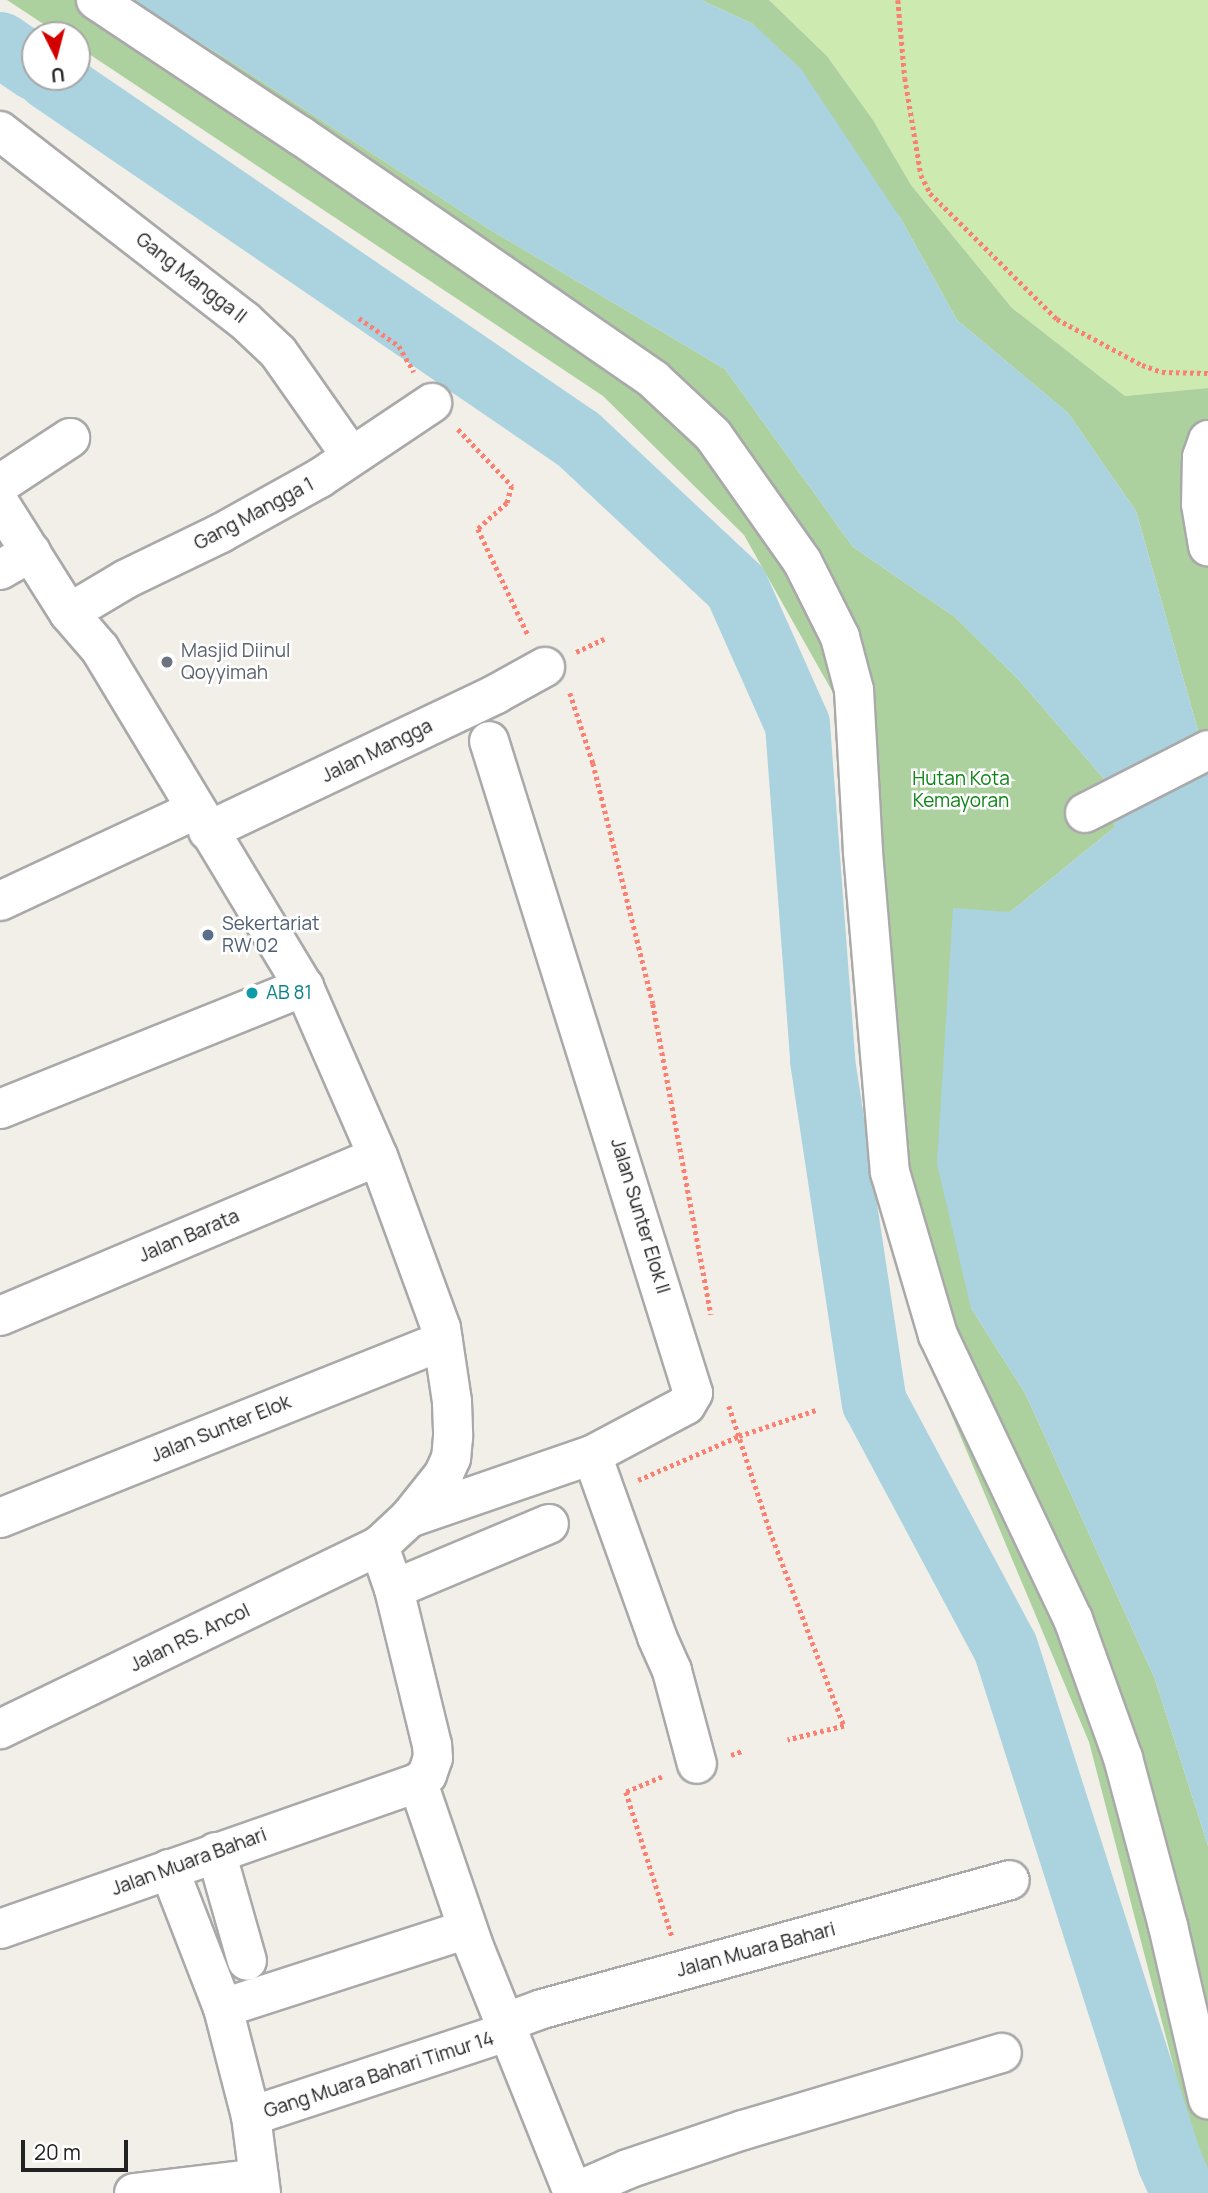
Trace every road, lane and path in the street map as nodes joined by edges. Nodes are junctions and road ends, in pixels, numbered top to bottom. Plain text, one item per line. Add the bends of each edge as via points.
1 (96, 0) edge
2 (898, 0) edge
3 (0, 131) edge
4 (359, 318) dead end
5 (1208, 373) edge
6 (432, 402) junction
7 (70, 438) dead end
8 (1208, 440) edge
9 (351, 456) junction
10 (0, 484) edge
11 (0, 504) edge
12 (1208, 546) edge
13 (15, 561) edge
14 (69, 613) junction
15 (604, 639) dead end
16 (552, 664) junction
17 (489, 741) dead end
18 (1207, 750) edge
19 (1096, 807) dead end
20 (201, 820) junction
21 (0, 901) edge
22 (304, 987) junction
23 (0, 1109) edge
24 (378, 1156) junction
25 (0, 1316) edge
26 (713, 1328) dead end
27 (443, 1341) junction
28 (726, 1395) dead end
29 (816, 1410) dead end
30 (739, 1436) junction
31 (592, 1455) junction
32 (606, 1495) junction
33 (0, 1518) edge
34 (409, 1518) junction
35 (549, 1524) dead end
36 (379, 1546) junction
37 (394, 1589) junction
38 (0, 1730) edge
39 (788, 1741) dead end
40 (742, 1751) dead end
41 (697, 1764) junction
42 (418, 1783) junction
43 (216, 1852) junction
44 (169, 1869) junction
45 (1010, 1880) dead end
46 (0, 1929) edge
47 (468, 1929) junction
48 (247, 1961) dead end
49 (682, 1970) junction
50 (223, 2008) junction
51 (505, 2028) junction
52 (1002, 2053) dead end
53 (1208, 2099) edge
54 (251, 2116) junction
55 (260, 2186) edge
56 (134, 2193) edge

1 - 53 street via 653,379 713,435 802,561 840,637 854,690 890,1172 938,1335 1073,1619 1123,1758
2 - 5 path via 921,175 930,193 1057,319 1142,365 1162,372
3 - 9 street, Gang Mangga II via 244,320 278,352
4 - 6 path via 399,346
6 - 9 street, Gang Mangga 1
6 - 16 path via 512,486 507,503 478,529
7 - 10 street
8 - 12 street via 1202,457 1201,504
9 - 14 street, Gang Mangga 1 via 320,478
11 - 13 street
13 - 14 street
14 - 20 street via 100,649
15 - 16 path
16 - 20 street, Jalan Mangga via 496,694
16 - 26 path via 593,764 653,1004
17 - 31 street, Jalan Sunter Elok II via 692,1383 691,1400 686,1405
18 - 19 street
20 - 21 street, Jalan Mangga
20 - 22 street
22 - 23 street
22 - 24 street
24 - 25 street, Jalan Barata
24 - 27 street
27 - 33 street, Jalan Sunter Elok
27 - 34 street via 452,1402 451,1458
28 - 30 path
29 - 30 path
30 - 32 path
30 - 39 path via 844,1726
31 - 32 street
31 - 34 street, Jalan Sunter Elok II
32 - 41 street via 672,1671
34 - 36 street
35 - 37 street
36 - 37 street
36 - 38 street, Jalan RS. Ancol
37 - 42 street via 432,1745 431,1768
40 - 41 path
41 - 49 path via 626,1791
42 - 43 street, Jalan Muara Bahari
42 - 47 street
43 - 44 street, Jalan Muara Bahari
43 - 48 street
44 - 46 street, Jalan Muara Bahari
44 - 50 street
45 - 49 street, Jalan Muara Bahari
47 - 50 street
47 - 51 street
49 - 51 street, Jalan Muara Bahari via 542,2009
50 - 54 street
51 - 52 street via 573,2193 743,2130
51 - 54 street, Gang Muara Bahari Timur 14
54 - 55 street
55 - 56 street

